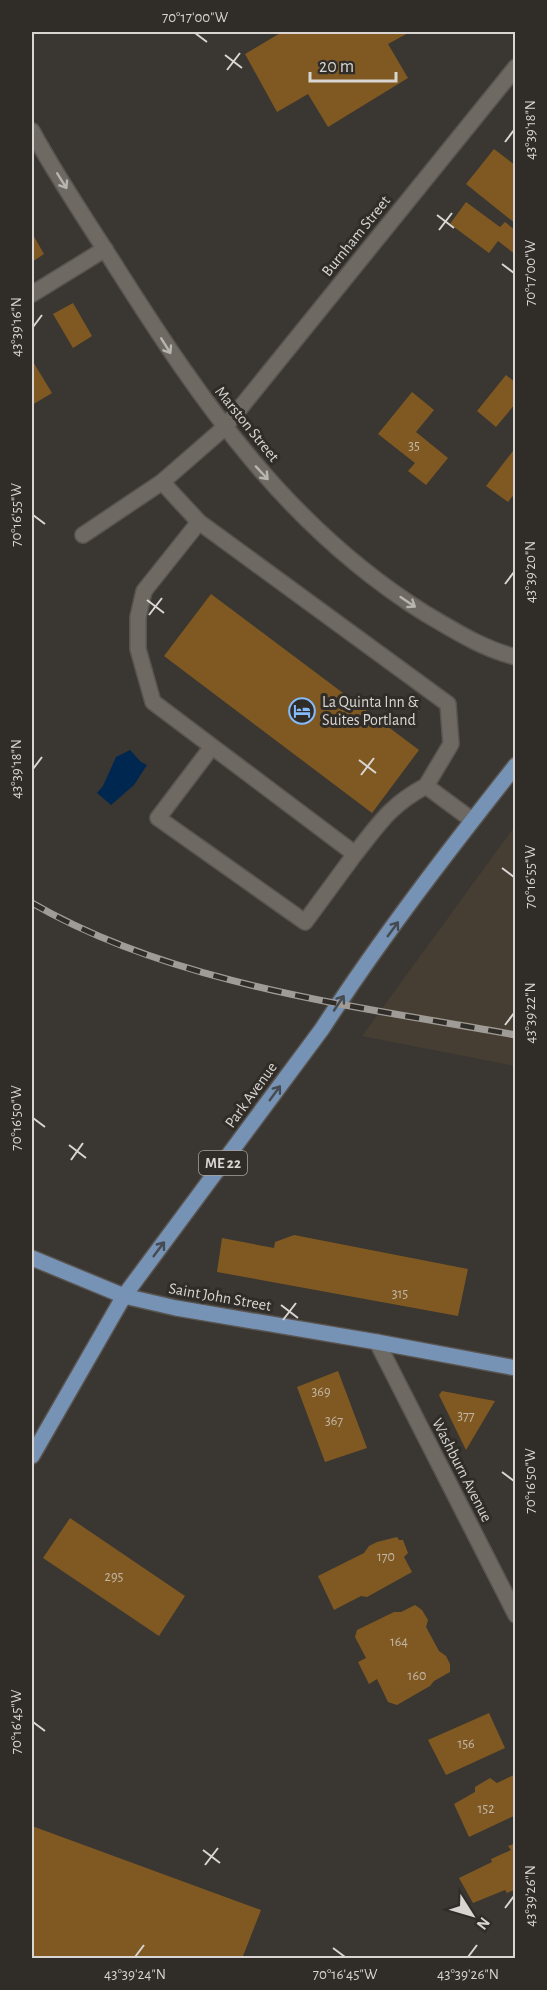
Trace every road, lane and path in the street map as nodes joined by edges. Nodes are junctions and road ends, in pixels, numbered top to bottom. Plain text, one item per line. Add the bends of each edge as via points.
1 (516, 67) edge
2 (32, 131) edge
3 (105, 249) junction
4 (32, 294) edge
5 (224, 428) junction
6 (162, 482) junction
7 (199, 522) junction
8 (83, 535) dead end
9 (516, 657) edge
10 (211, 748) junction
11 (516, 765) edge
12 (426, 786) junction
13 (472, 820) junction
14 (355, 854) junction
15 (34, 1259) edge
16 (124, 1296) junction
17 (376, 1342) junction
18 (516, 1368) edge
19 (32, 1456) edge
20 (516, 1615) edge

1 - 5 street, Burnham Street
2 -> 3 street, Marston Street
3 - 4 street
3 -> 5 street, Marston Street via 173,357
5 - 6 street, Burnham Street
5 -> 9 street, Marston Street via 301,514 351,559 406,601 464,637
6 - 7 street
6 - 8 street, Burnham Street
7 - 10 street via 144,591 138,617 138,649 153,702
7 - 12 street via 448,704 451,744
10 - 14 street
10 - 14 street via 158,818 305,922
11 - 13 main road, Park Avenue / ME 22
12 - 13 street
12 - 14 street via 390,810
16 -> 13 main road, Park Avenue / ME 22
15 - 16 main road, Saint John Street
16 - 17 main road, Saint John Street
16 - 19 main road, Park Avenue / ME 22
17 - 18 main road, Saint John Street
17 - 20 street, Washburn Avenue

